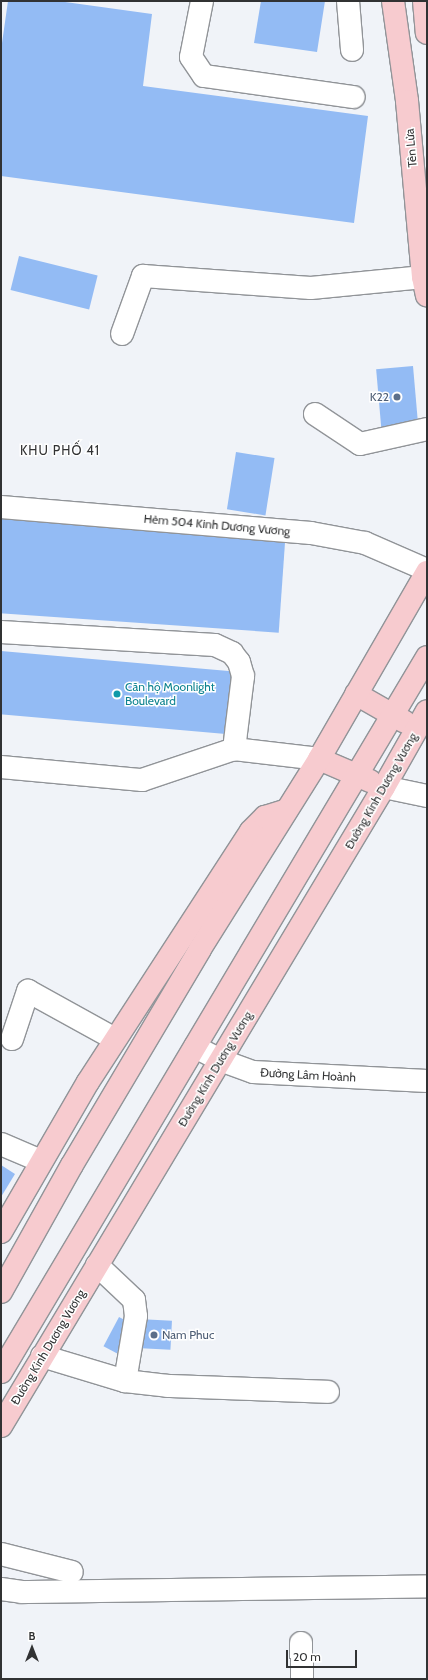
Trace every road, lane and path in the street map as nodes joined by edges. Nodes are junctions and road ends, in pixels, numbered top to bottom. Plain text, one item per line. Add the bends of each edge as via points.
1 (202, 1) edge
2 (348, 1) edge
3 (393, 1) edge
4 (424, 1) edge
5 (427, 33) edge
6 (352, 50) dead end
7 (354, 96) dead end
8 (425, 286) edge
9 (122, 334) dead end
10 (315, 414) dead end
11 (427, 429) edge
12 (1, 507) edge
13 (427, 571) edge
14 (1, 632) edge
15 (427, 657) edge
16 (356, 694) junction
17 (392, 715) junction
18 (423, 725) edge
19 (234, 749) junction
20 (319, 759) junction
21 (1, 767) edge
22 (357, 775) junction
23 (384, 787) junction
24 (427, 796) edge
25 (285, 811) junction
26 (12, 1039) dead end
27 (115, 1039) junction
28 (195, 1047) junction
29 (220, 1060) junction
30 (427, 1081) edge
31 (1, 1144) edge
32 (41, 1161) junction
33 (1, 1232) edge
34 (97, 1265) junction
35 (1, 1292) edge
36 (42, 1356) junction
37 (1, 1372) edge
38 (125, 1381) junction
39 (328, 1392) dead end
40 (1, 1426) edge
41 (1, 1554) edge
42 (72, 1572) dead end
43 (427, 1586) edge
44 (1, 1589) edge
45 (301, 1643) dead end
46 (302, 1679) edge

1 - 7 street via 191,57 204,76
2 - 6 street
3 - 8 main road, Tên Lửa via 407,101
4 - 5 main road
8 - 9 street via 311,288 143,276
10 - 11 street via 360,444
12 - 13 street, Hẻm 504 Kinh Dương Vương via 333,536 387,550
13 - 16 main road
14 - 19 street via 215,645 232,653 240,662 243,676
15 - 17 main road
16 - 17 main road
16 - 20 main road
17 - 18 main road
17 - 22 main road
18 - 23 main road, Đường Kinh Dương Vương
19 - 20 street
19 - 21 street via 142,780
20 - 22 main road
20 - 25 main road
22 - 23 main road
22 - 28 main road
23 - 24 street
23 - 29 main road, Đường Kinh Dương Vương
25 - 27 main road via 265,817 251,831
25 - 35 main road via 72,1165
26 - 27 street via 28,991
27 - 32 main road
28 - 29 street, Đường Lâm Hoành
28 - 37 main road
29 - 30 street, Đường Lâm Hoành via 253,1072 272,1074
29 - 34 main road, Đường Kinh Dương Vương
31 - 32 street
32 - 33 main road
34 - 36 main road, Đường Kinh Dương Vương
34 - 38 street via 134,1300 136,1316
36 - 38 street
36 - 40 main road, Đường Kinh Dương Vương
38 - 39 street via 168,1386
41 - 42 street
43 - 44 street via 22,1592
45 - 46 street

